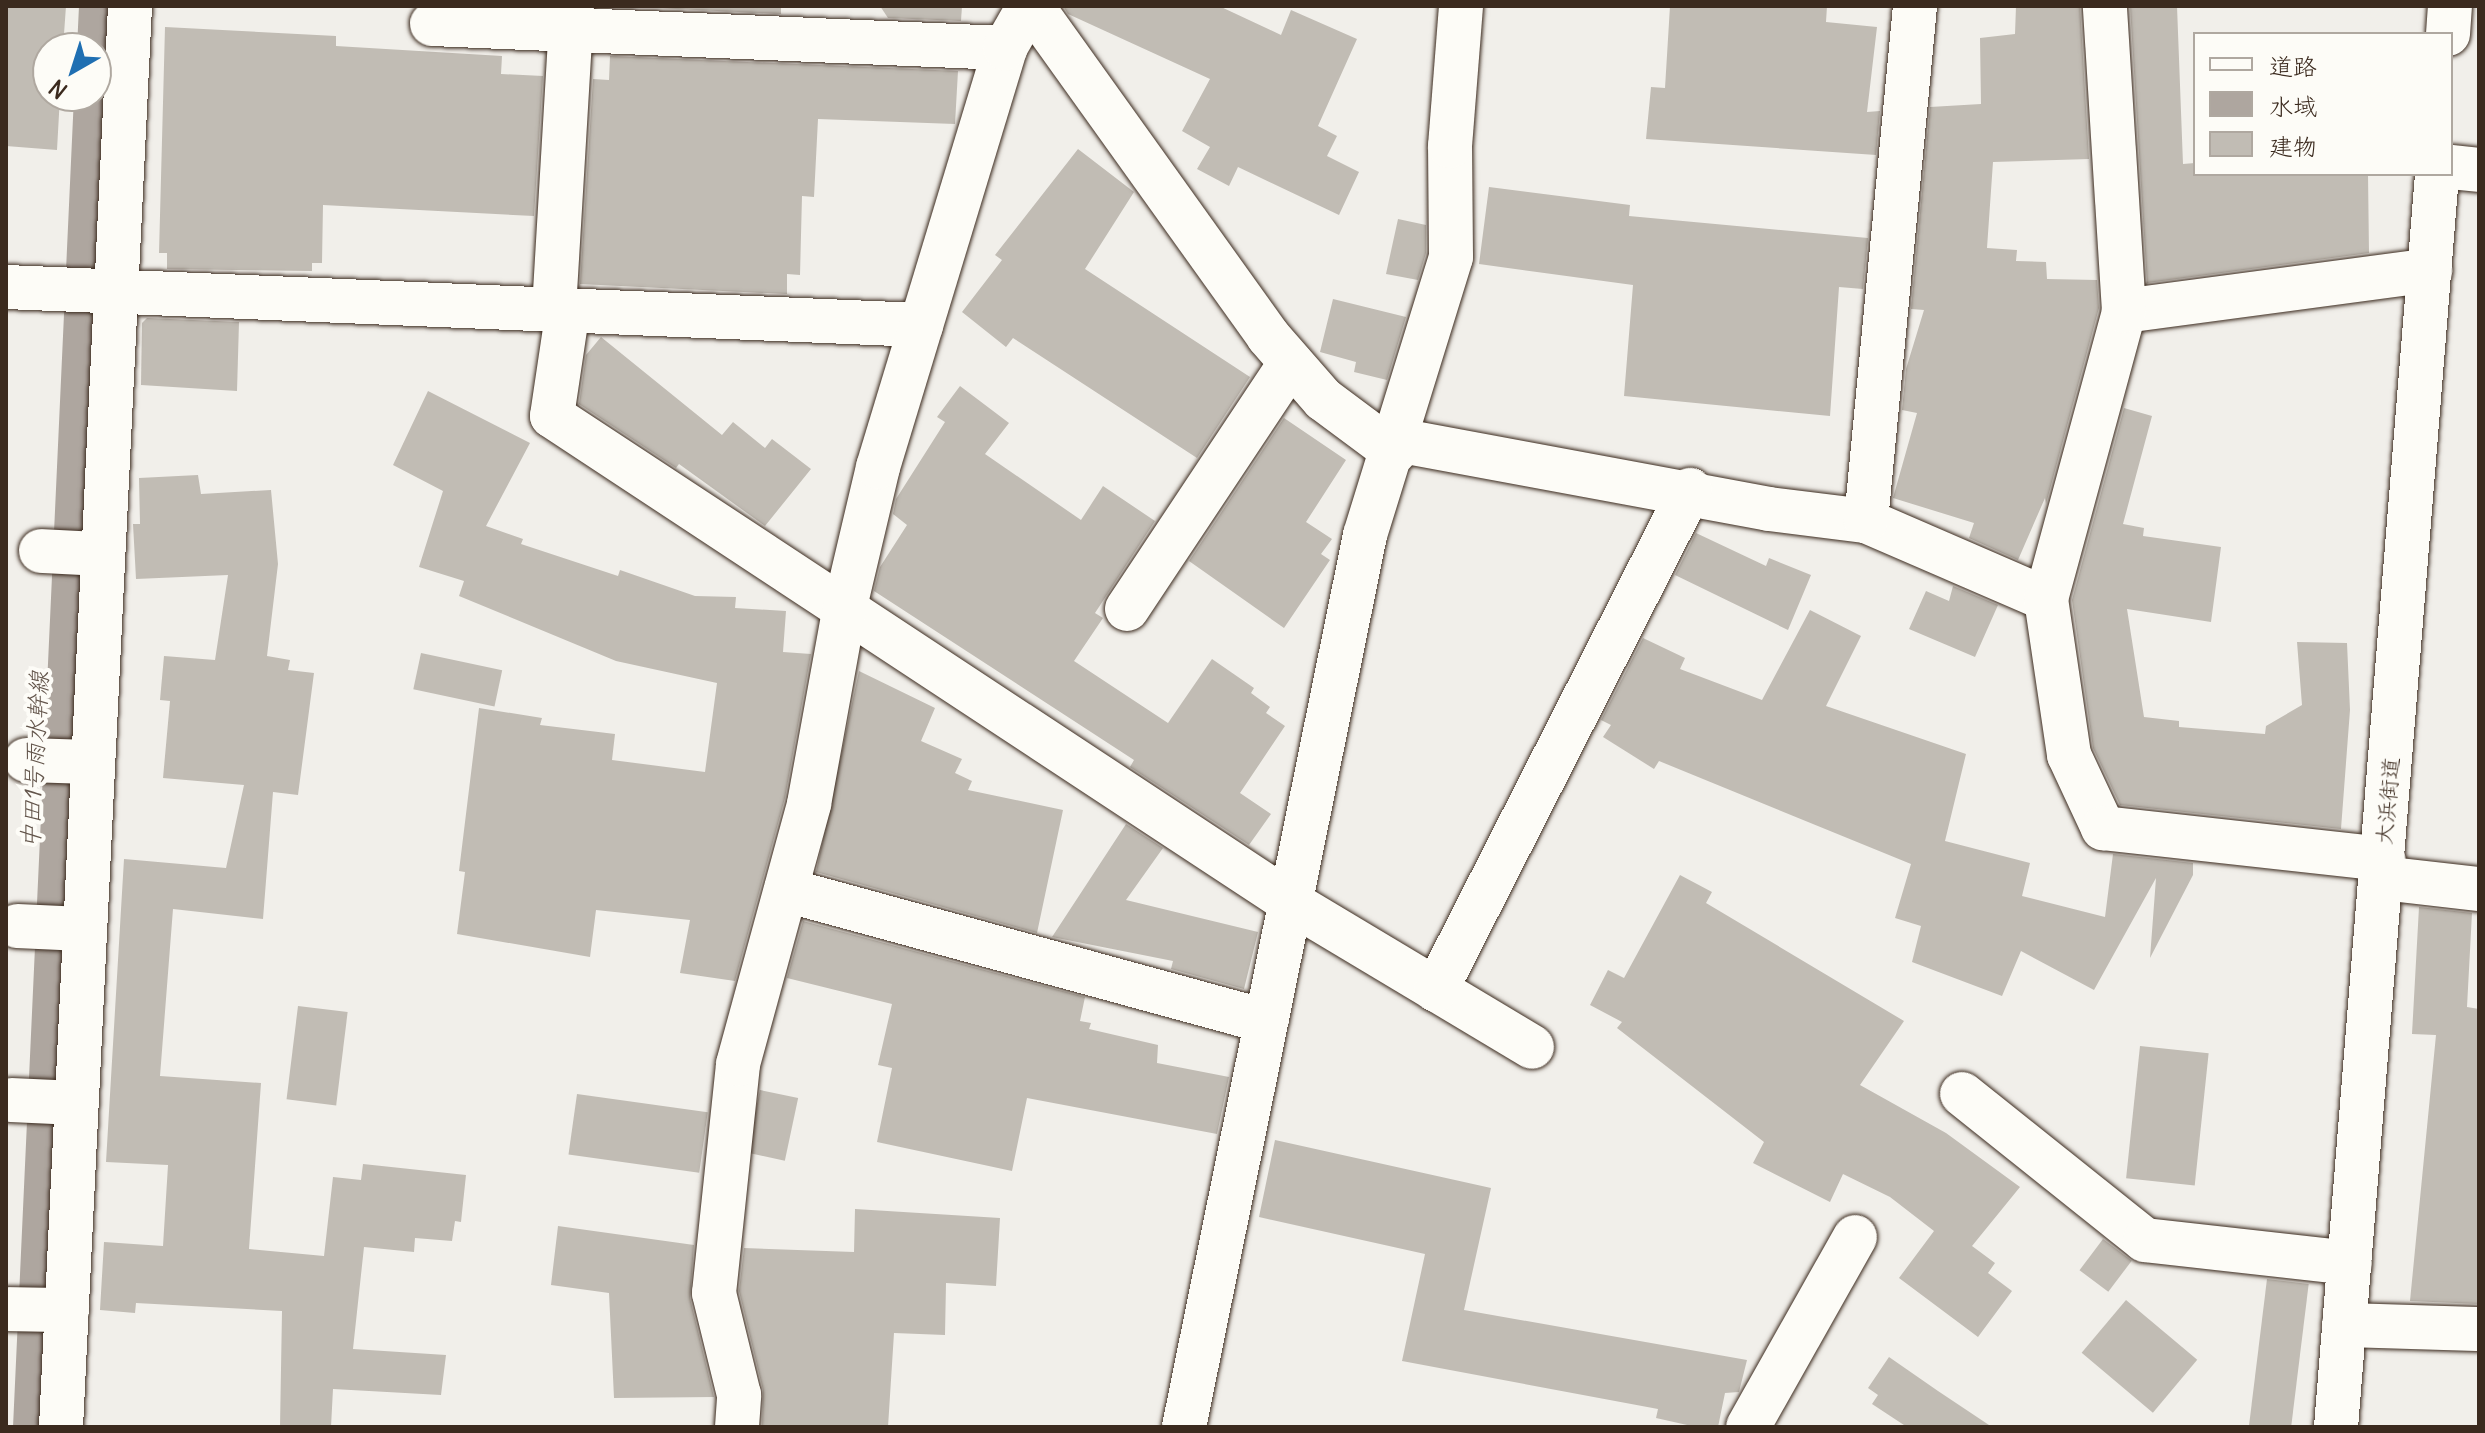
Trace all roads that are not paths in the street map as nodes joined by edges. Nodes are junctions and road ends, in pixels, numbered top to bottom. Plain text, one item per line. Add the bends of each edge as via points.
1 (130, 6) edge
2 (1031, 6) edge
3 (1461, 6) edge
4 (1915, 6) edge
5 (2105, 6) edge
6 (2450, 6) edge
7 (571, 17) edge
8 (432, 24) dead end
9 (2448, 32) edge
10 (1005, 48) junction
11 (2453, 167) edge
12 (2479, 170) edge
13 (2437, 176) edge
14 (2430, 270) junction
15 (25, 288) edge
16 (120, 292) junction
17 (561, 309) junction
18 (2124, 311) junction
19 (921, 325) junction
20 (1291, 362) junction
21 (1395, 446) junction
22 (1690, 490) junction
23 (1866, 521) junction
24 (2046, 599) junction
25 (1127, 609) dead end
26 (844, 611) junction
27 (26, 760) dead end
28 (81, 761) junction
29 (2383, 869) junction
30 (2479, 889) edge
31 (786, 890) junction
32 (1290, 902) junction
33 (17, 926) dead end
34 (73, 929) junction
35 (1436, 990) junction
36 (1266, 1021) junction
37 (1532, 1047) dead end
38 (1962, 1094) dead end
39 (11, 1100) dead end
40 (65, 1102) junction
41 (1855, 1237) dead end
42 (2350, 1263) junction
43 (2344, 1325) junction
44 (2479, 1329) edge
45 (61, 1427) edge
46 (737, 1427) edge
47 (1184, 1427) edge
48 (1748, 1427) edge
49 (2336, 1427) edge

1 - 16 street
2 - 10 street
2 - 20 street
3 - 21 street via 1450,146 1451,257
4 - 23 street
5 - 18 street
6 - 9 street
7 - 8 street
7 - 10 street
7 - 17 street
10 - 19 street
11 - 12 street
13 - 14 street, 大浜街道
14 - 18 street
14 - 29 street, 大浜街道
15 - 16 street
16 - 17 street
16 - 28 street via 73,552
17 - 19 street
17 - 26 street via 552,416
18 - 24 street
19 - 26 street via 878,467
20 - 21 street via 1323,399
20 - 25 street
21 - 22 street
21 - 32 street via 1365,535
22 - 23 street via 1769,509
22 - 35 street
23 - 24 street
24 - 29 street via 2069,755 2103,828
26 - 31 street via 809,804
26 - 32 street
27 - 28 street
28 - 34 street
29 - 30 street
29 - 42 street, 大浜街道
31 - 36 street
31 - 46 street via 738,1064 723,1172 714,1293 739,1395
32 - 35 street
32 - 36 street
33 - 34 street
34 - 40 street
35 - 37 street
36 - 47 street
38 - 42 street via 2145,1240
39 - 40 street
40 - 45 street via 42,1310
41 - 48 street
42 - 43 street, 大浜街道
43 - 44 street
43 - 49 street, 大浜街道

